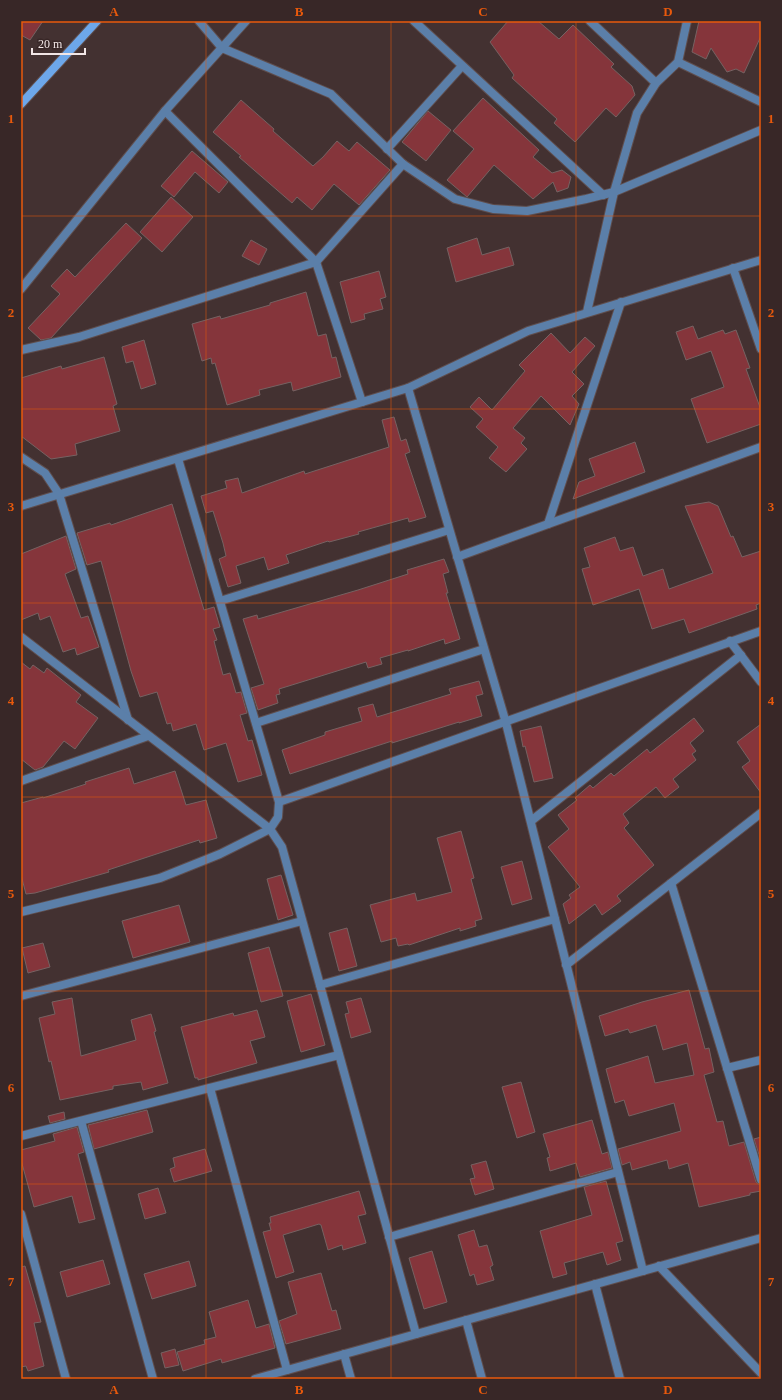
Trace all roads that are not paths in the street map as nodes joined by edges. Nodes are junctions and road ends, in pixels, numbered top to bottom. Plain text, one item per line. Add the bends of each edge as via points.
1 (97, 21) edge
2 (199, 21) edge
3 (246, 21) edge
4 (414, 21) edge
5 (590, 21) edge
6 (688, 21) edge
7 (222, 48) junction
8 (678, 62) junction
9 (462, 66) junction
10 (656, 84) junction
11 (761, 102) edge
12 (21, 104) edge
13 (165, 111) junction
14 (761, 130) edge
15 (387, 149) junction
16 (403, 164) junction
17 (614, 192) junction
18 (603, 195) junction
19 (761, 260) edge
20 (316, 262) junction
21 (733, 268) junction
22 (21, 289) edge
23 (621, 302) junction
24 (587, 312) junction
25 (761, 349) edge
26 (21, 350) edge
27 (408, 388) junction
28 (362, 402) junction
29 (761, 447) edge
30 (21, 457) edge
31 (178, 459) junction
32 (60, 494) junction
33 (21, 506) edge
34 (548, 524) junction
35 (449, 530) junction
36 (457, 557) junction
37 (220, 601) junction
38 (761, 631) edge
39 (21, 637) edge
40 (730, 642) junction
41 (484, 650) junction
42 (741, 655) junction
43 (761, 682) edge
44 (128, 720) junction
45 (256, 723) junction
46 (506, 723) junction
47 (148, 736) junction
48 (21, 781) edge
49 (279, 802) junction
50 (761, 813) edge
51 (530, 821) junction
52 (270, 829) junction
53 (671, 883) junction
54 (21, 912) edge
55 (555, 919) junction
56 (302, 921) junction
57 (566, 965) junction
58 (320, 985) junction
59 (21, 996) edge
60 (339, 1055) junction
61 (761, 1060) edge
62 (727, 1068) junction
63 (210, 1088) junction
64 (81, 1121) junction
65 (21, 1136) edge
66 (618, 1172) junction
67 (761, 1180) edge
68 (21, 1214) edge
69 (389, 1237) junction
70 (761, 1238) edge
71 (659, 1266) junction
72 (643, 1271) junction
73 (595, 1284) junction
74 (466, 1320) junction
75 (416, 1334) junction
76 (344, 1354) junction
77 (287, 1370) junction
78 (761, 1373) edge
79 (66, 1379) edge
80 (153, 1379) edge
81 (255, 1379) edge
82 (351, 1379) edge
83 (482, 1379) edge
84 (620, 1379) edge

1 - 12 street
2 - 7 street
3 - 7 street
4 - 9 street
5 - 10 street
6 - 8 street
7 - 13 street
7 - 15 street via 332,94
8 - 10 street
8 - 11 street
9 - 15 street
9 - 18 street
10 - 17 street via 637,113
13 - 20 street
13 - 22 street
14 - 17 street
15 - 16 street
16 - 18 street via 455,199 492,209 527,211
16 - 20 street
17 - 18 street
17 - 24 street
19 - 21 street
20 - 26 street via 93,333
20 - 28 street
21 - 23 street
21 - 25 street
23 - 24 street
23 - 34 street
24 - 27 street via 528,331
27 - 28 street
27 - 35 street
28 - 31 street
29 - 34 street
30 - 32 street via 45,473
31 - 32 street
31 - 37 street
32 - 33 street
32 - 44 street
34 - 36 street
35 - 36 street
35 - 37 street
36 - 41 street
37 - 45 street
38 - 40 street
39 - 44 street
40 - 42 street
40 - 46 street
41 - 45 street
41 - 46 street
42 - 43 street
42 - 51 street
44 - 47 street
45 - 49 street
46 - 49 street
46 - 51 street
47 - 48 street
47 - 52 street
49 - 52 street via 278,817
50 - 53 street
51 - 55 street
52 - 54 street via 220,854 160,878
52 - 56 street via 282,847
53 - 57 street
53 - 62 street
55 - 57 street
55 - 58 street
56 - 58 street
56 - 59 street
57 - 66 street
58 - 60 street
60 - 63 street
60 - 69 street
61 - 62 street
62 - 67 street
63 - 64 street
63 - 77 street
64 - 65 street
64 - 80 street
66 - 69 street
66 - 72 street
68 - 79 street
69 - 75 street
70 - 71 street
71 - 72 street
71 - 78 street
72 - 73 street
73 - 74 street
73 - 84 street
74 - 75 street
74 - 83 street
75 - 76 street
76 - 77 street
76 - 82 street
77 - 81 street

